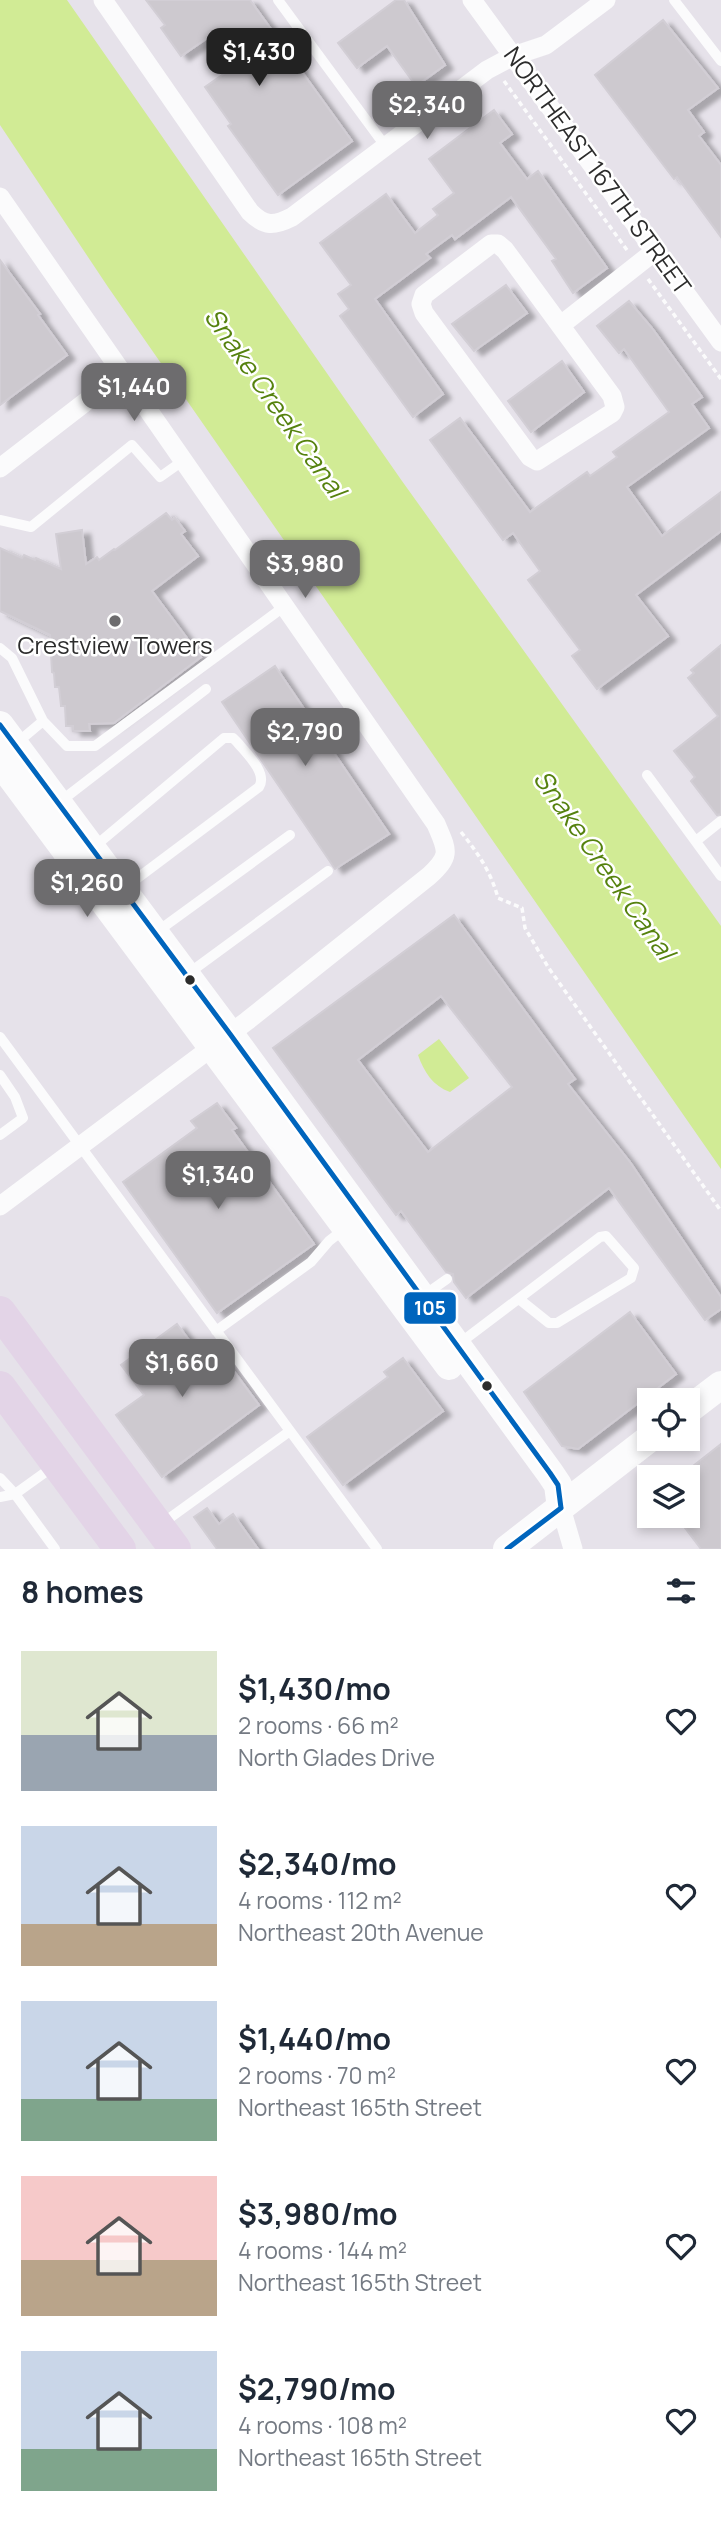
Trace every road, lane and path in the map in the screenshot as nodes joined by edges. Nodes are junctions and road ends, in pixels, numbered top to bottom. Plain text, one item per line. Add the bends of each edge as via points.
1 (103, 0) edge
2 (278, 0) edge
3 (472, 0) edge
4 (606, 0) edge
5 (674, 0) edge
6 (513, 56) junction
7 (721, 61) edge
8 (499, 78) dead end
9 (386, 147) junction
10 (0, 197) edge
11 (655, 251) junction
12 (638, 265) junction
13 (561, 326) junction
14 (721, 342) edge
15 (123, 373) junction
16 (721, 379) edge
17 (185, 460) junction
18 (2, 464) edge
19 (0, 520) edge
20 (285, 606) junction
21 (0, 648) edge
22 (206, 689) dead end
23 (43, 721) junction
24 (7, 759) edge
25 (647, 775) dead end
26 (58, 803) junction
27 (721, 821) edge
28 (459, 829) dead end
29 (290, 835) dead end
30 (696, 841) junction
31 (84, 856) junction
32 (328, 871) dead end
33 (721, 876) edge
34 (113, 895) junction
35 (155, 934) junction
36 (186, 975) junction
37 (0, 1037) edge
38 (221, 1040) junction
39 (0, 1075) edge
40 (0, 1135) edge
41 (80, 1146) junction
42 (2, 1200) edge
43 (721, 1211) edge
44 (346, 1228) junction
45 (447, 1279) dead end
46 (422, 1296) junction
47 (519, 1299) junction
48 (0, 1312) edge
49 (216, 1331) junction
50 (456, 1346) junction
51 (721, 1385) edge
52 (0, 1387) edge
53 (700, 1401) edge
54 (290, 1431) junction
55 (637, 1448) edge
56 (57, 1464) junction
57 (0, 1478) edge
58 (15, 1494) junction
59 (0, 1497) edge
60 (561, 1508) junction
61 (167, 1537) edge
62 (55, 1549) edge
63 (120, 1549) edge
64 (377, 1549) edge
65 (507, 1549) edge
66 (573, 1549) edge

1 - 9 street via 259,221 270,225 292,217
2 - 9 lane
3 - 6 street, NORTHEAST 167TH STREET
4 - 6 street via 546,45
5 - 7 lane
6 - 9 street via 487,70
6 - 11 street, NORTHEAST 167TH STREET
8 - 12 path
10 - 15 street
11 - 12 street
11 - 14 street, NORTHEAST 167TH STREET
12 - 13 street
12 - 16 path
13 - 13 street via 612,396 615,407 537,461 421,304 424,295 491,244 498,244
15 - 17 street
15 - 18 street
17 - 19 lane via 160,477 132,445 31,527
17 - 20 street
20 - 23 lane via 95,746 68,746
20 - 38 street via 436,824 446,855 429,876
21 - 23 lane via 12,658
22 - 26 lane
23 - 24 lane
24 - 26 street
24 - 31 street
25 - 30 lane
26 - 31 street
27 - 30 lane
28 - 43 path via 482,858 499,898 522,908 525,928 548,967
29 - 35 lane
30 - 33 lane
31 - 34 street
31 - 34 lane via 224,738 233,738 262,774 259,787
32 - 36 lane
34 - 35 street
34 - 38 street
35 - 36 street
36 - 38 street
37 - 41 lane
38 - 41 street
38 - 44 street
38 - 46 street
39 - 40 lane via 23,1118
41 - 42 street
41 - 49 lane
44 - 49 lane via 311,1262
44 - 60 street via 541,1494
45 - 46 lane
46 - 50 street
47 - 47 lane via 600,1237 612,1241 634,1268 631,1278 557,1323 549,1323
47 - 50 lane
48 - 61 main road
49 - 54 lane
50 - 60 street via 558,1485
51 - 53 street
52 - 56 main road
54 - 61 lane
54 - 64 lane
55 - 60 street
56 - 58 lane
56 - 63 main road
57 - 58 lane
58 - 59 lane
58 - 62 lane
60 - 65 street
60 - 66 street

